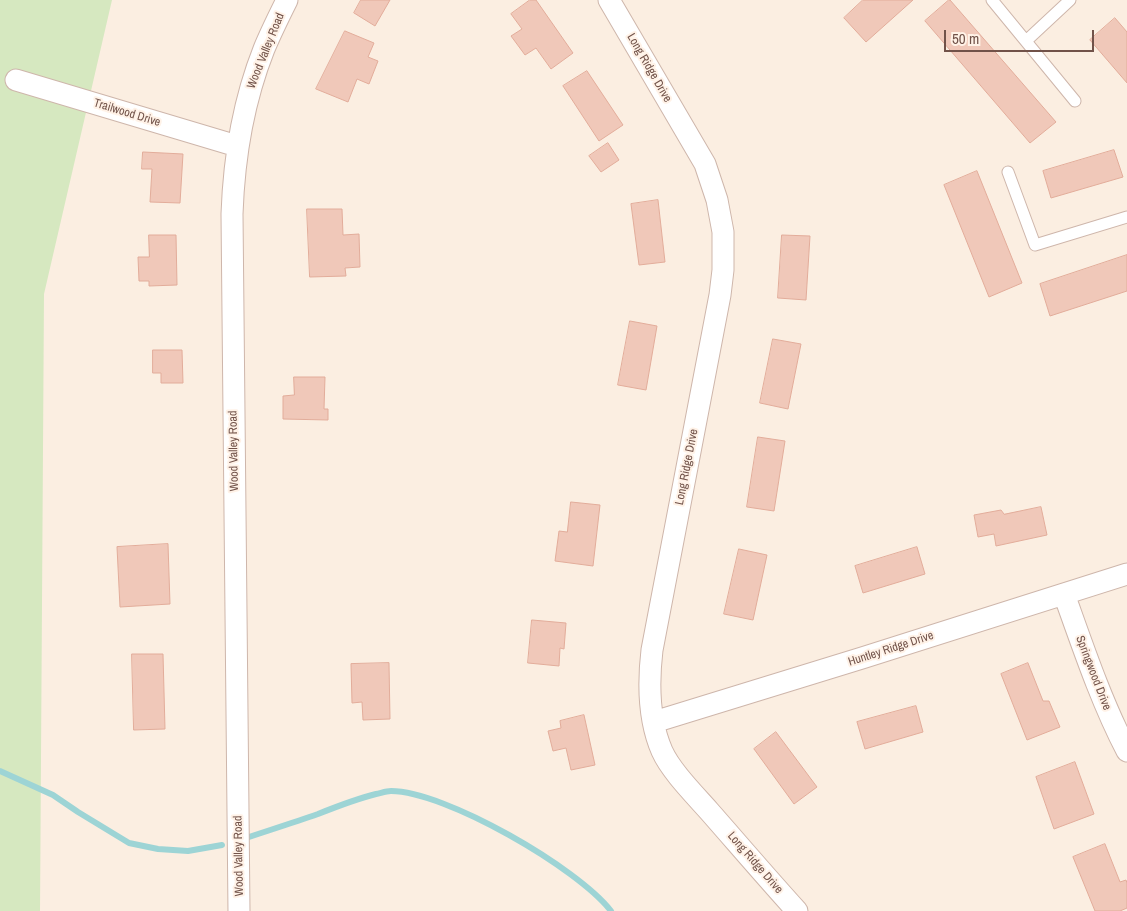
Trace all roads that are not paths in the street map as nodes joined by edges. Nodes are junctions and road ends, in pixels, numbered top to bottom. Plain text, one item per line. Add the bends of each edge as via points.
1 (287, 0) edge
2 (609, 0) edge
3 (992, 0) edge
4 (1070, 0) edge
5 (1026, 41) junction
6 (16, 80) dead end
7 (1075, 101) dead end
8 (237, 146) junction
9 (1008, 172) dead end
10 (1127, 217) edge
11 (1127, 574) edge
12 (1064, 594) junction
13 (654, 722) junction
14 (1127, 751) edge
15 (239, 911) edge
16 (797, 911) edge

1 - 8 street, Wood Valley Road via 264,49 248,96
2 - 13 street, Long Ridge Drive via 705,164 723,232 720,295 648,677
3 - 5 lane
4 - 5 lane
5 - 7 lane
6 - 8 street, Trailwood Drive
8 - 15 street, Wood Valley Road via 232,214
9 - 10 lane via 1035,245
11 - 12 street, Huntley Ridge Drive
12 - 13 street, Huntley Ridge Drive
12 - 14 street, Springwood Drive via 1112,721
13 - 16 street, Long Ridge Drive via 663,754 682,781

